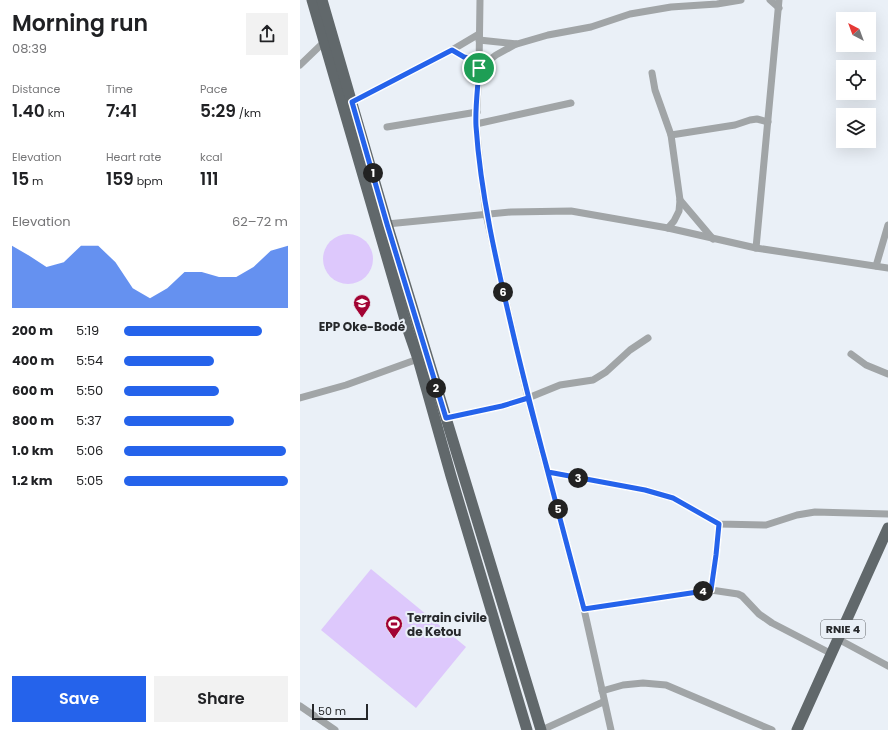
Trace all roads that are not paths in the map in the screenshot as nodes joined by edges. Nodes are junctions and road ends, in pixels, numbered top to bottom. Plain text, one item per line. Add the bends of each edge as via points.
1 (312, 0) edge
2 (322, 0) edge
3 (480, 0) edge
4 (741, 0) edge
5 (770, 0) edge
6 (779, 0) edge
7 (779, 8) junction
8 (479, 37) junction
9 (324, 42) junction
10 (517, 44) junction
11 (452, 50) junction
12 (479, 60) junction
13 (300, 65) edge
14 (479, 68) junction
15 (652, 73) dead end
16 (352, 102) junction
17 (571, 103) dead end
18 (477, 112) junction
19 (768, 122) junction
20 (476, 124) junction
21 (387, 128) dead end
22 (671, 135) junction
23 (680, 200) junction
24 (486, 214) junction
25 (387, 224) junction
26 (888, 225) edge
27 (668, 228) junction
28 (713, 239) junction
29 (756, 248) junction
30 (876, 266) junction
31 (888, 268) edge
32 (648, 338) dead end
33 (851, 354) dead end
34 (418, 359) junction
35 (888, 374) edge
36 (300, 398) edge
37 (528, 398) junction
38 (446, 418) junction
39 (548, 472) junction
40 (888, 514) edge
41 (719, 524) junction
42 (888, 528) edge
43 (711, 590) junction
44 (584, 609) junction
45 (838, 639) junction
46 (832, 654) junction
47 (888, 666) edge
48 (602, 691) junction
49 (603, 702) junction
50 (300, 706) edge
51 (335, 730) edge
52 (527, 730) edge
53 (542, 730) edge
54 (610, 730) edge
55 (772, 730) edge
56 (797, 730) edge

1 - 9 main road
2 - 16 main road
3 - 8 street
4 - 10 street via 671,6 630,14 591,27
5 - 7 street
6 - 7 street
7 - 19 street
8 - 10 street
8 - 11 street
8 - 12 street
9 - 13 street
9 - 34 main road
10 - 14 street
11 - 12 street via 464,57
11 - 16 street
12 - 14 street
14 - 18 street
15 - 22 street via 655,90
16 - 25 main road
17 - 20 street
18 - 20 street
18 - 21 street
19 - 22 street via 757,119
19 - 29 street
20 - 24 street
22 - 23 street
23 - 27 street via 679,211
23 - 28 street
24 - 25 street
24 - 27 street via 536,210 571,211
24 - 37 street
25 - 38 main road
26 - 30 street
27 - 28 street
28 - 29 street
29 - 30 street
30 - 31 street
32 - 37 street via 593,380 560,385
33 - 35 street via 866,365
34 - 36 street via 346,385
34 - 52 main road
37 - 38 street
37 - 39 street
38 - 53 main road
39 - 41 street via 645,490 673,498
39 - 44 street
40 - 41 street via 815,512 766,524
41 - 43 street
42 - 45 main road, RNIE 4
43 - 44 street
43 - 46 street via 740,595 772,623
44 - 48 street
45 - 46 main road, RNIE 4
45 - 47 street
46 - 56 main road, RNIE 4
48 - 49 street
48 - 55 street via 623,685 666,685
49 - 53 street
49 - 54 street
50 - 51 street

